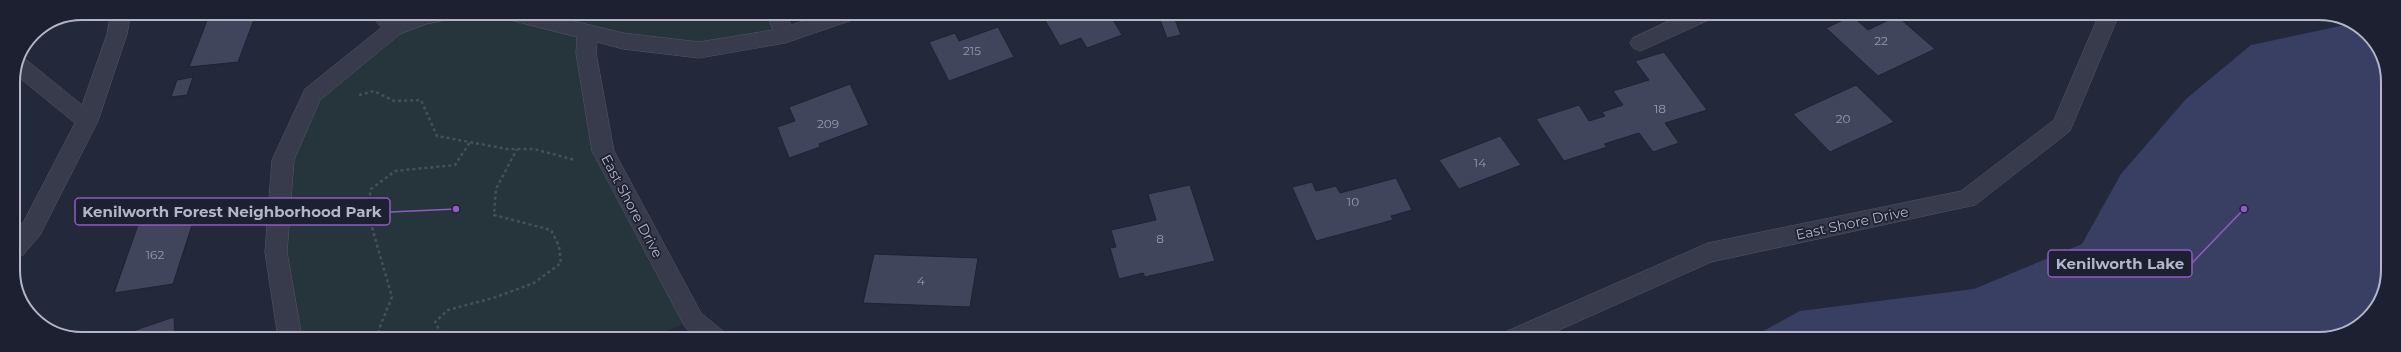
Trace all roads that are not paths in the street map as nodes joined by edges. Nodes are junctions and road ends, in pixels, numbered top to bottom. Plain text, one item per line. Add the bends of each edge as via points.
1 (120, 20) edge
2 (538, 20) edge
3 (779, 20) edge
4 (831, 20) edge
5 (1691, 20) edge
6 (2107, 20) edge
7 (386, 21) edge
8 (588, 32) junction
9 (785, 36) junction
10 (1640, 43) dead end
11 (22, 68) edge
12 (87, 121) junction
13 (20, 242) edge
14 (289, 332) edge
15 (708, 332) edge
16 (1529, 332) edge

1 - 12 street
2 - 8 street
3 - 9 street
4 - 9 street
5 - 10 street
6 - 16 street, East Shore Drive via 2062,126 1968,199 1708,253
7 - 14 street via 312,95 283,160 276,252
8 - 9 street via 622,41 699,50
8 - 15 street, East Shore Drive via 586,53 603,150 693,320
11 - 12 street
12 - 13 street via 32,228

